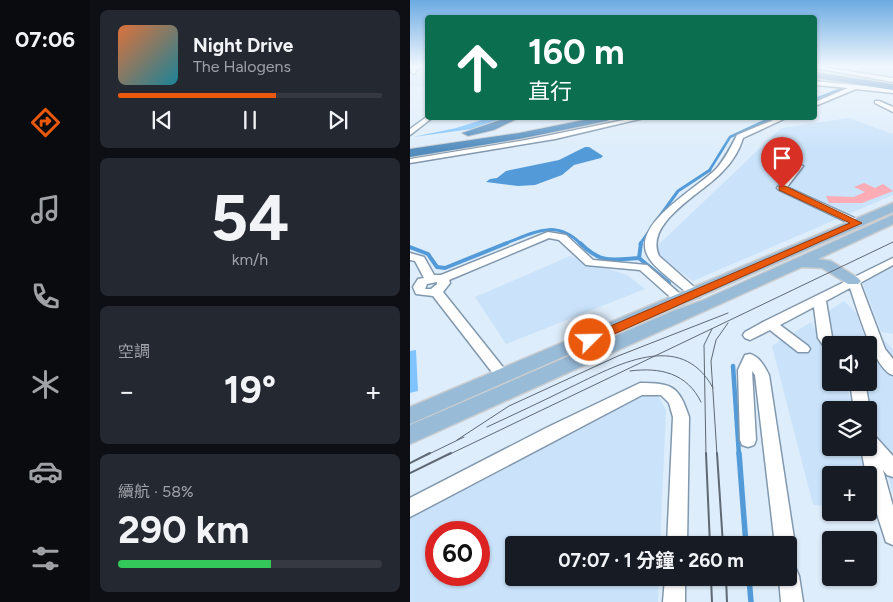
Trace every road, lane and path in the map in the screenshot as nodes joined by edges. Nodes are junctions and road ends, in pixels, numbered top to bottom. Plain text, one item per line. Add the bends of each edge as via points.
1 (839, 94) edge
2 (865, 94) edge
3 (889, 94) edge
4 (885, 96) junction
5 (893, 98) edge
6 (877, 102) dead end
7 (817, 103) edge
8 (893, 110) edge
9 (426, 120) edge
10 (508, 120) edge
11 (565, 120) edge
12 (597, 120) edge
13 (631, 120) edge
14 (778, 120) edge
15 (410, 133) edge
16 (410, 146) edge
17 (410, 153) edge
18 (410, 161) edge
19 (799, 166) dead end
20 (893, 207) edge
21 (893, 218) edge
22 (857, 223) junction
23 (824, 251) junction
24 (410, 256) edge
25 (893, 260) edge
26 (853, 281) junction
27 (436, 283) junction
28 (415, 291) edge
29 (688, 297) junction
30 (818, 299) junction
31 (770, 324) junction
32 (750, 335) dead end
33 (825, 336) edge
34 (803, 349) dead end
35 (893, 370) edge
36 (503, 376) junction
37 (410, 416) edge
38 (410, 435) edge
39 (748, 440) dead end
40 (877, 451) edge
41 (872, 456) edge
42 (893, 469) edge
43 (410, 508) edge
44 (893, 535) edge
45 (677, 536) edge
46 (783, 536) edge
47 (675, 586) edge
48 (790, 586) edge
49 (674, 602) edge
50 (792, 602) edge

1 - 7 street
2 - 4 street
3 - 4 street
4 - 5 street
6 - 8 street
9 - 15 street
10 - 16 highway via 481,130
11 - 16 highway
12 - 17 highway
13 - 18 street via 521,143
14 - 29 street via 740,136 736,149 719,171 682,199 654,231 650,249 654,258
19 - 22 street via 782,188
20 - 22 main road
21 - 23 main road
22 - 23 main road
23 - 26 main road
23 - 29 main road
23 - 38 main road
24 - 27 street via 420,259
25 - 26 street
26 - 30 street
26 - 35 street via 879,350
27 - 28 street
27 - 29 street via 548,235 562,237 590,263 643,267
27 - 36 street
29 - 36 main road
30 - 31 street
30 - 33 street
31 - 32 street
31 - 34 street
36 - 37 main road
39 - 46 street via 745,370 750,359 762,376
40 - 42 street
41 - 44 street
43 - 45 street via 640,389 663,389 676,401 681,416
47 - 49 street
48 - 50 street

